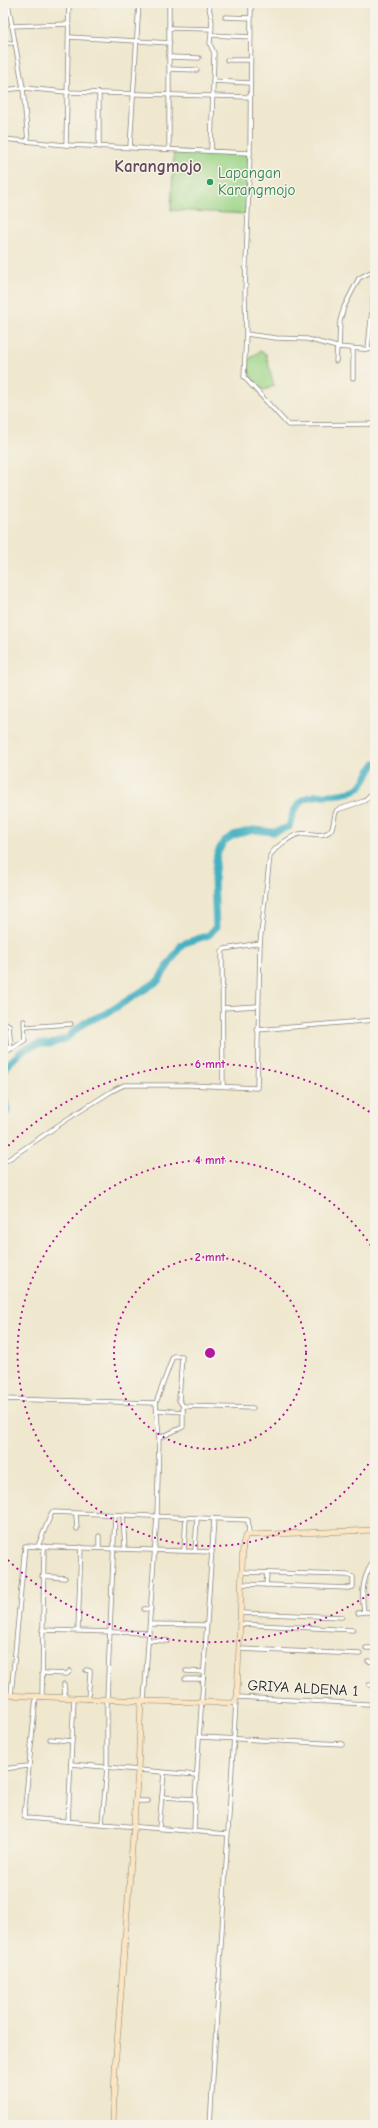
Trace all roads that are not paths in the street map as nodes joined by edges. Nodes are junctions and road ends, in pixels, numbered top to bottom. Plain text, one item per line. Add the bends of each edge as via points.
1 (8, 3) edge
2 (69, 3) edge
3 (139, 3) edge
4 (169, 3) edge
5 (208, 3) edge
6 (252, 3) edge
7 (225, 17) dead end
8 (251, 18) junction
9 (68, 24) junction
10 (12, 26) junction
11 (169, 28) junction
12 (212, 29) junction
13 (212, 35) junction
14 (69, 37) junction
15 (250, 37) junction
16 (136, 40) junction
17 (3, 43) edge
18 (13, 43) junction
19 (170, 43) junction
20 (170, 57) junction
21 (199, 58) dead end
22 (227, 60) dead end
23 (250, 60) junction
24 (170, 69) junction
25 (197, 70) dead end
26 (213, 81) junction
27 (250, 82) junction
28 (23, 88) junction
29 (3, 90) edge
30 (66, 92) junction
31 (99, 93) junction
32 (132, 94) junction
33 (169, 95) junction
34 (212, 96) junction
35 (250, 97) junction
36 (3, 140) edge
37 (28, 141) junction
38 (66, 145) junction
39 (99, 146) junction
40 (130, 147) junction
41 (168, 149) junction
42 (211, 151) junction
43 (250, 153) junction
44 (375, 270) edge
45 (375, 278) edge
46 (246, 334) junction
47 (338, 347) junction
48 (353, 349) junction
49 (368, 350) junction
50 (375, 350) edge
51 (375, 356) edge
52 (336, 361) dead end
53 (353, 378) dead end
54 (375, 424) edge
55 (375, 790) edge
56 (260, 943) junction
57 (258, 1006) junction
58 (223, 1008) junction
59 (375, 1020) edge
60 (24, 1021) dead end
61 (3, 1022) edge
62 (71, 1024) dead end
63 (25, 1027) junction
64 (259, 1030) junction
65 (11, 1050) junction
66 (3, 1055) edge
67 (223, 1086) junction
68 (3, 1163) edge
69 (3, 1399) edge
70 (156, 1404) junction
71 (183, 1406) junction
72 (253, 1408) dead end
73 (158, 1410) junction
74 (183, 1412) junction
75 (159, 1438) junction
76 (76, 1515) junction
77 (115, 1515) junction
78 (123, 1516) junction
79 (157, 1516) junction
80 (186, 1518) junction
81 (197, 1519) junction
82 (214, 1519) junction
83 (77, 1529) dead end
84 (375, 1530) edge
85 (249, 1534) junction
86 (99, 1536) dead end
87 (38, 1546) junction
88 (44, 1546) junction
89 (80, 1547) junction
90 (98, 1547) junction
91 (115, 1548) junction
92 (125, 1548) junction
93 (155, 1549) junction
94 (184, 1550) junction
95 (195, 1551) junction
96 (212, 1552) junction
97 (375, 1560) edge
98 (242, 1572) junction
99 (267, 1574) junction
100 (42, 1576) junction
101 (66, 1578) dead end
102 (242, 1584) junction
103 (266, 1585) junction
104 (144, 1609) dead end
105 (151, 1609) junction
106 (364, 1612) junction
107 (375, 1612) edge
108 (241, 1613) junction
109 (358, 1613) dead end
110 (342, 1617) dead end
111 (150, 1624) junction
112 (241, 1624) junction
113 (206, 1625) junction
114 (42, 1630) junction
115 (78, 1630) junction
116 (353, 1630) dead end
117 (111, 1631) junction
118 (149, 1633) junction
119 (149, 1640) junction
120 (168, 1641) dead end
121 (240, 1648) junction
122 (366, 1648) dead end
123 (375, 1648) edge
124 (360, 1654) dead end
125 (368, 1662) dead end
126 (375, 1662) edge
127 (86, 1670) dead end
128 (70, 1671) dead end
129 (186, 1671) dead end
130 (203, 1672) junction
131 (42, 1673) junction
132 (185, 1679) dead end
133 (202, 1679) junction
134 (64, 1684) dead end
135 (369, 1685) dead end
136 (375, 1685) edge
137 (3, 1695) edge
138 (11, 1695) junction
139 (39, 1697) junction
140 (65, 1698) junction
141 (74, 1698) junction
142 (88, 1699) junction
143 (107, 1699) junction
144 (236, 1699) junction
145 (143, 1701) junction
146 (201, 1702) junction
147 (368, 1704) dead end
148 (199, 1737) junction
149 (50, 1739) dead end
150 (234, 1740) junction
151 (72, 1741) junction
152 (343, 1744) dead end
153 (72, 1764) junction
154 (28, 1766) junction
155 (107, 1767) junction
156 (3, 1769) edge
157 (138, 1770) junction
158 (164, 1772) junction
159 (196, 1775) junction
160 (162, 1797) junction
161 (195, 1799) junction
162 (135, 1801) junction
163 (148, 1801) dead end
164 (68, 1821) junction
165 (102, 1823) junction
166 (134, 1827) junction
167 (159, 1828) junction
168 (194, 1832) junction
169 (227, 1834) junction
170 (113, 2125) edge
171 (210, 2125) edge

1 - 10 street
2 - 9 street
3 - 16 street
4 - 11 street
5 - 12 street
6 - 8 street
7 - 8 street
8 - 15 street
9 - 10 street
9 - 14 street
10 - 18 street
11 - 12 street
11 - 19 street
12 - 13 street
13 - 15 street
13 - 26 street via 210,44 214,53
14 - 16 street
14 - 30 street
15 - 23 street
16 - 19 street
16 - 32 street
17 - 18 street
18 - 28 street
19 - 20 street
20 - 21 street
20 - 24 street
22 - 23 street
23 - 27 street
24 - 25 street
24 - 33 street
26 - 27 street
26 - 34 street
27 - 35 street
28 - 29 street
28 - 30 street
28 - 37 street
30 - 31 street
30 - 38 street
31 - 32 street
31 - 39 street
32 - 33 street
32 - 40 street
33 - 34 street
33 - 41 street
34 - 35 street
34 - 42 street
35 - 43 street
36 - 37 street
37 - 38 street
38 - 39 street
39 - 40 street
40 - 41 street
41 - 42 street
42 - 43 street
43 - 46 street
44 - 47 street via 358,278 344,307
45 - 49 street
46 - 47 street via 307,339
46 - 54 street via 244,377 288,425
47 - 48 street
47 - 52 street
48 - 49 street
48 - 53 street
49 - 50 street
50 - 51 street
55 - 56 street via 364,801 337,810 332,828 328,832 321,835 300,834 271,853
56 - 57 street
56 - 58 street via 222,951
57 - 58 street
57 - 64 street
58 - 67 street
59 - 64 street
60 - 63 street
61 - 65 street via 9,1025
62 - 63 street
63 - 65 street via 25,1040
64 - 67 street via 256,1088
65 - 66 street
67 - 68 street via 119,1087
69 - 70 street
70 - 71 street via 172,1356 175,1355 183,1357 179,1400
70 - 73 street
71 - 72 street
71 - 74 street
73 - 74 street
73 - 75 street
74 - 75 street via 183,1428
75 - 79 street
76 - 77 street
76 - 83 street
76 - 87 street via 52,1512
77 - 78 street
77 - 91 street
78 - 79 street
78 - 92 street
79 - 80 street
79 - 93 street
80 - 81 street
80 - 94 street
81 - 82 street
81 - 95 street
82 - 85 street via 248,1520
82 - 96 street
84 - 85 main road via 319,1534
85 - 98 main road via 243,1540
86 - 90 street
87 - 88 street
87 - 138 street via 27,1545 24,1548
88 - 89 street
88 - 100 street
89 - 90 street
89 - 115 street
90 - 91 street
91 - 92 street
91 - 117 street
92 - 93 street
93 - 94 street
93 - 105 street
94 - 95 street
95 - 96 street
96 - 113 street
97 - 106 street via 363,1583
98 - 99 street
98 - 102 main road
99 - 103 street
99 - 103 street via 347,1576 353,1577 353,1587
100 - 101 street
100 - 114 street
102 - 103 street
102 - 108 main road
104 - 105 street
105 - 111 street
106 - 107 street
106 - 109 street
108 - 110 street
108 - 112 main road
111 - 113 street
111 - 118 street
112 - 116 street
112 - 121 main road
113 - 130 street
114 - 115 street
114 - 131 street
115 - 117 street
117 - 118 street
117 - 143 street
118 - 119 street
119 - 120 street
119 - 145 street
121 - 124 street
121 - 144 main road
122 - 123 street
125 - 126 street
127 - 142 street via 90,1671
128 - 131 street via 67,1674
129 - 130 street
130 - 133 street
131 - 139 street
132 - 133 street
133 - 146 street
134 - 140 street
135 - 136 street
137 - 138 main road
138 - 139 main road
139 - 140 main road
139 - 154 street
140 - 141 main road
141 - 142 main road
141 - 151 street
142 - 143 main road
143 - 145 main road
143 - 155 street
144 - 146 main road via 230,1703
144 - 147 street, GRIYA ALDENA 1
144 - 150 street
145 - 146 main road
145 - 157 main road
146 - 148 street
148 - 150 street
148 - 159 street
149 - 151 street
150 - 152 street
150 - 169 street
151 - 153 street
153 - 155 street
153 - 164 street
154 - 156 street
154 - 164 street via 25,1817
155 - 157 street
155 - 165 street
157 - 158 street
157 - 162 main road
158 - 159 street
158 - 160 street
159 - 161 street
160 - 161 street
160 - 167 street
161 - 168 street
162 - 163 street
162 - 166 main road
164 - 165 street
165 - 166 street
166 - 167 street
166 - 170 main road
167 - 168 street
168 - 169 street
169 - 171 street

